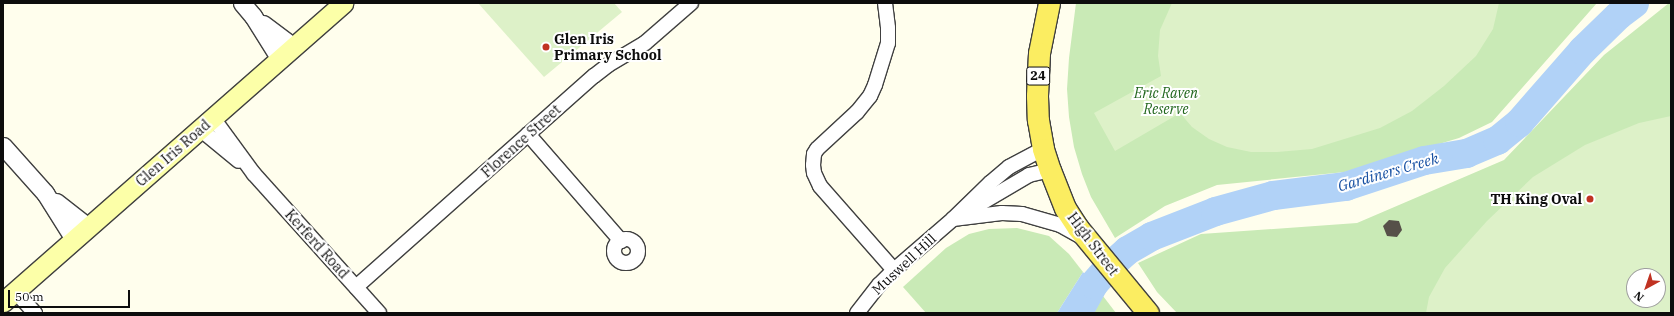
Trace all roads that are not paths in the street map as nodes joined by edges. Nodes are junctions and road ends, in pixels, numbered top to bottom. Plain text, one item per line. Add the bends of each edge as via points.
1 (242, 3) edge
2 (343, 3) edge
3 (691, 3) edge
4 (885, 3) edge
5 (1049, 3) edge
6 (286, 53) junction
7 (207, 124) junction
8 (528, 134) junction
9 (3, 146) edge
10 (1043, 149) junction
11 (1050, 170) junction
12 (953, 219) junction
13 (81, 233) junction
14 (621, 240) dead end
15 (1091, 246) junction
16 (894, 270) junction
17 (356, 287) junction
18 (9, 297) edge
19 (35, 313) edge
20 (379, 313) edge
21 (857, 313) edge
22 (1148, 313) edge

1 - 6 street
2 - 6 main road, Glen Iris Road
3 - 8 street, Florence Street via 645,43 594,76
4 - 16 street via 888,43 875,85 857,112 817,149 813,165 820,186
5 - 10 main road, High Street / 24 via 1038,72 1038,120
6 - 7 main road, Glen Iris Road
7 - 13 main road, Glen Iris Road
7 - 17 street, Kerferd Road
8 - 14 street
8 - 17 street, Florence Street
9 - 13 street
10 - 11 main road, High Street / 24
10 - 12 street, Muswell Hill via 1009,167
11 - 12 street, Muswell Hill via 1029,175
11 - 15 main road, High Street / 24 via 1065,208
12 - 15 street via 1002,213 1022,214 1074,231
12 - 16 street, Muswell Hill
13 - 18 main road, Glen Iris Road
15 - 22 main road, High Street / 24
16 - 21 street, Muswell Hill
17 - 20 street, Kerferd Road
18 - 19 street

